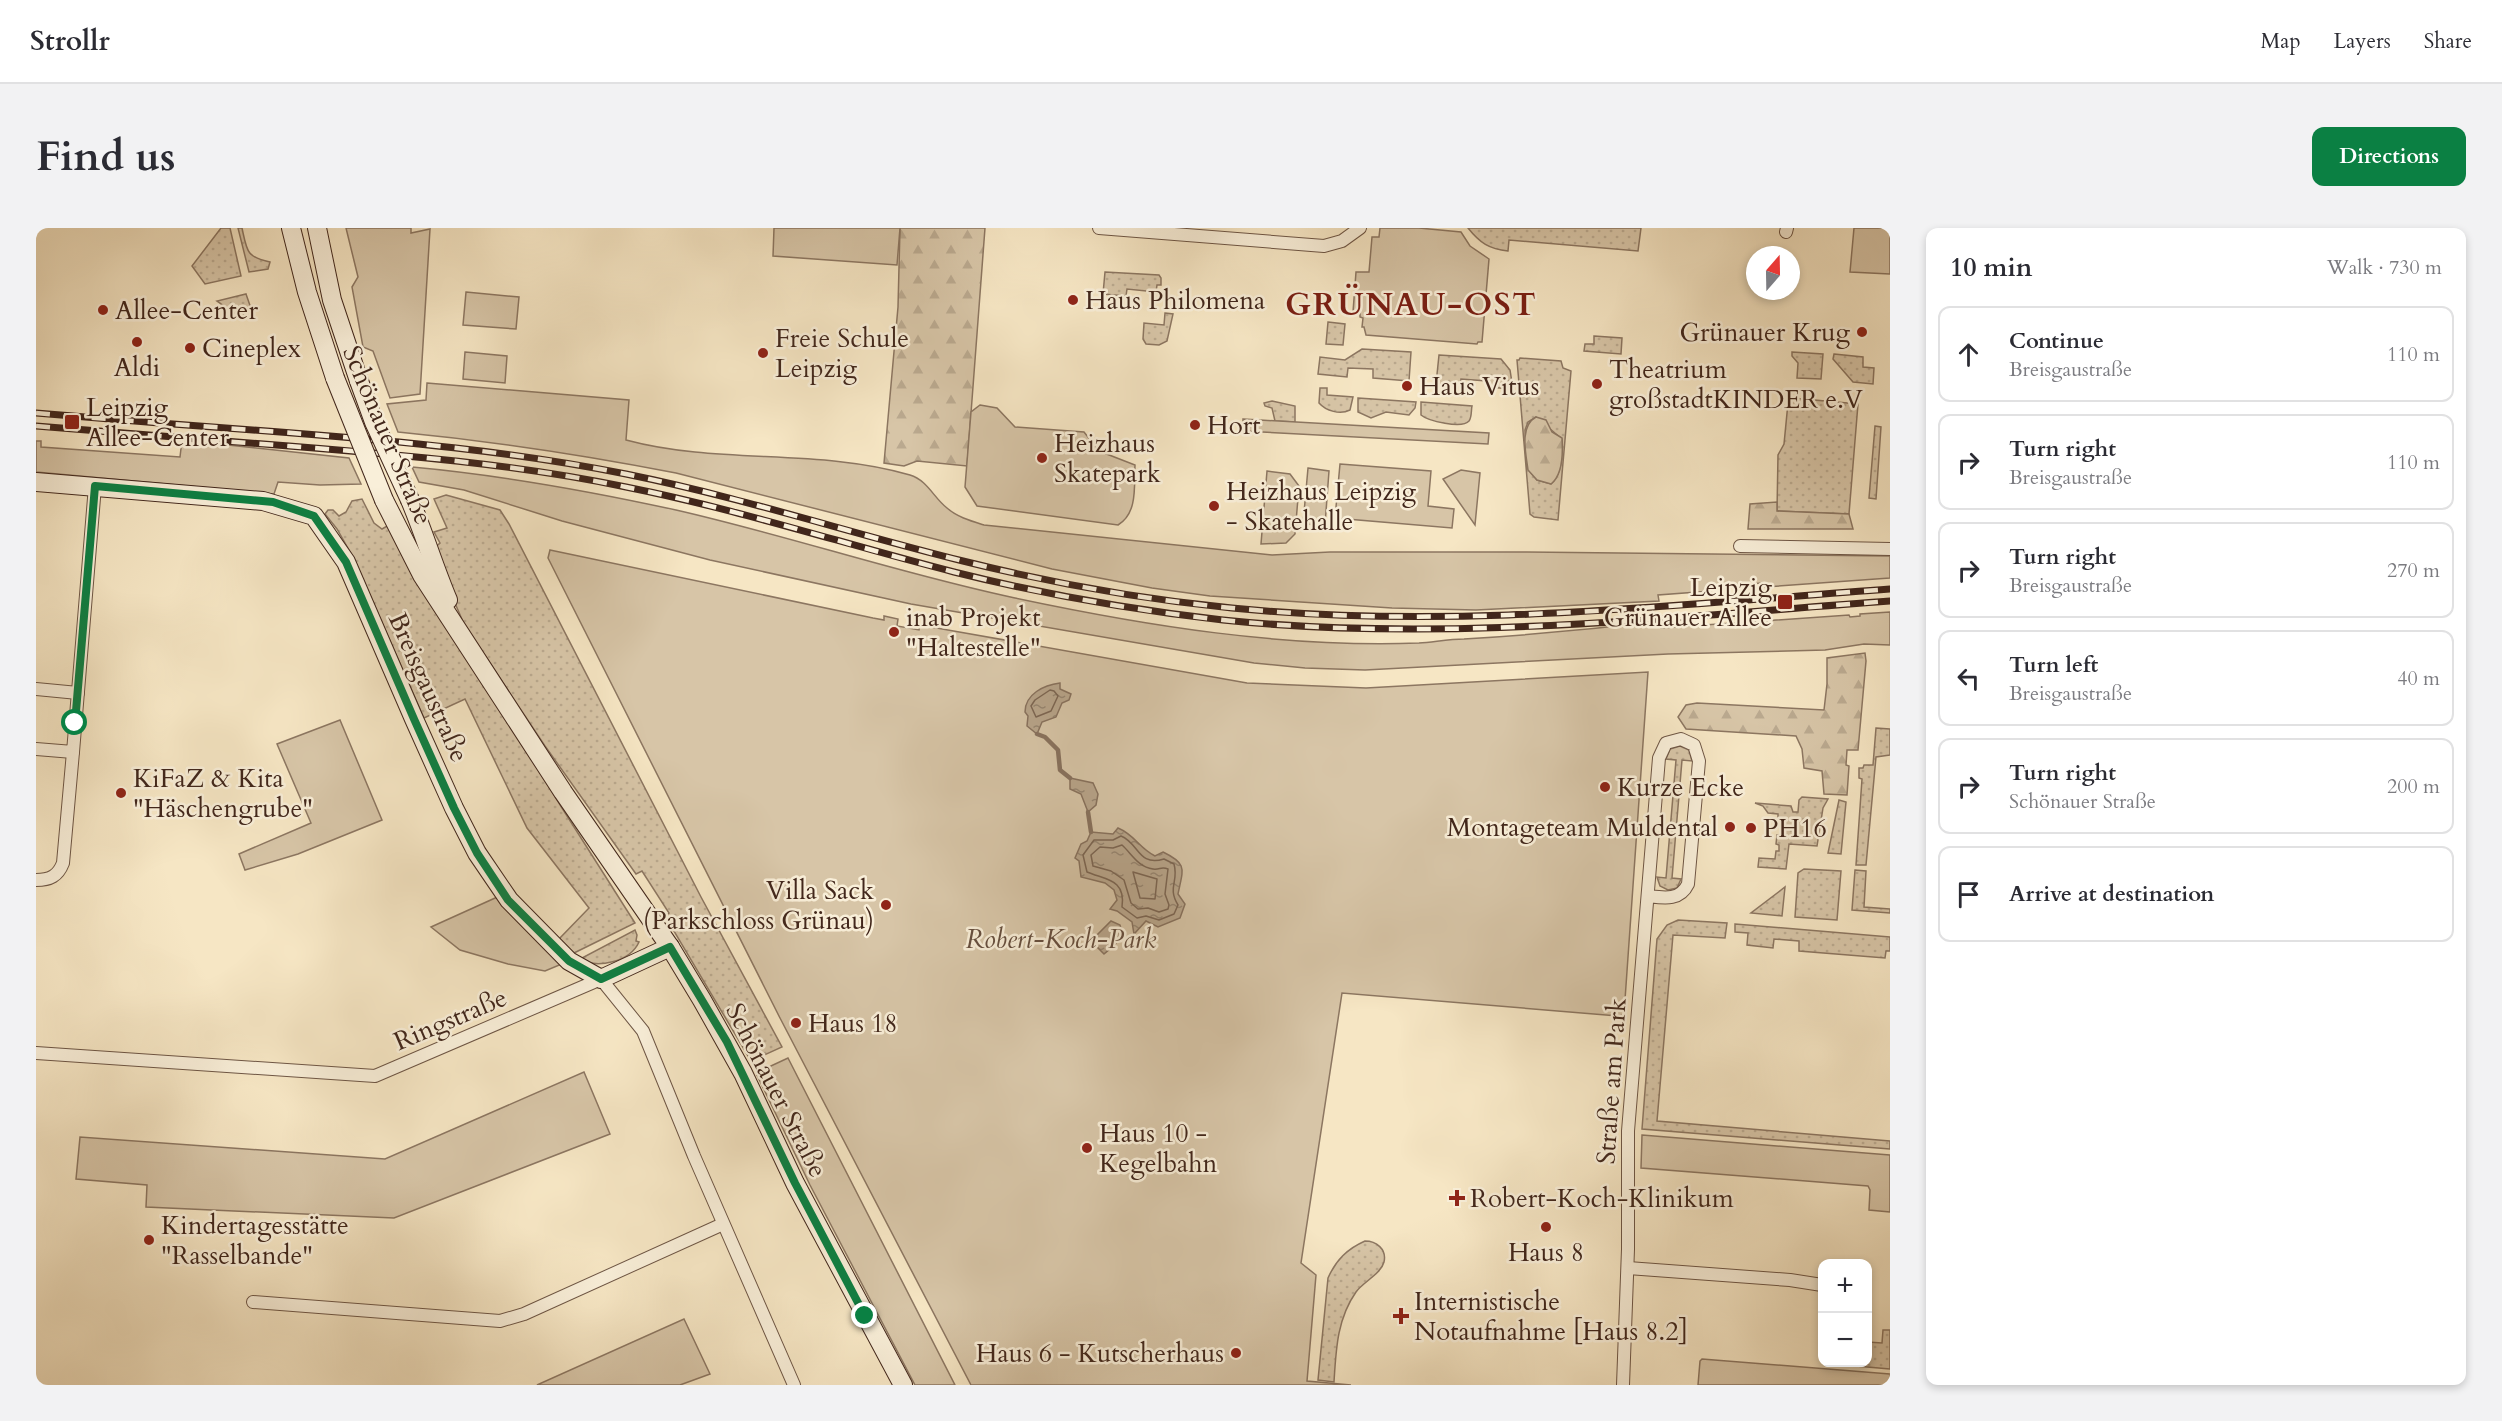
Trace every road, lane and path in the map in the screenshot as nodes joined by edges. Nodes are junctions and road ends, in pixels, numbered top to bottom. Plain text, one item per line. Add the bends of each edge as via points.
1 (291, 228) edge
2 (317, 228) edge
3 (1099, 228) edge
4 (1360, 228) edge
5 (36, 482) edge
6 (95, 486) junction
7 (1740, 546) dead end
8 (1890, 549) edge
9 (469, 648) junction
10 (36, 689) edge
11 (78, 693) junction
12 (36, 749) edge
13 (73, 752) junction
14 (36, 880) edge
15 (1648, 896) junction
16 (670, 947) junction
17 (601, 979) junction
18 (36, 1053) edge
19 (723, 1224) junction
20 (1628, 1268) junction
21 (1818, 1285) edge
22 (253, 1302) dead end
23 (794, 1385) edge
24 (903, 1385) edge
25 (1623, 1385) edge

1 - 9 main road, Schönauer Straße, bridge via 335,378 384,500 422,575
2 - 9 main road, Schönauer Straße, bridge via 332,300 359,381
3 - 4 street via 1324,246 1342,242
5 - 6 main road, Breisgaustraße
6 - 11 street
6 - 17 main road, Breisgaustraße via 273,502 314,516 346,562 477,853 508,900 569,961
7 - 8 street
9 - 16 main road, Schönauer Straße
10 - 11 street
11 - 13 street
12 - 13 street
13 - 14 street via 63,863 55,876
15 - 15 street, Straße am Park via 1675,896 1688,884 1699,761 1694,745 1685,740 1666,743 1659,758
15 - 20 street, Straße am Park via 1628,1131
16 - 17 main road
16 - 24 main road, Schönauer Straße via 727,1042 795,1183
17 - 18 street, Ringstraße via 375,1076
17 - 19 street via 644,1030
19 - 22 street via 524,1314 500,1321
19 - 23 street
20 - 21 street
20 - 25 street, Straße am Park

